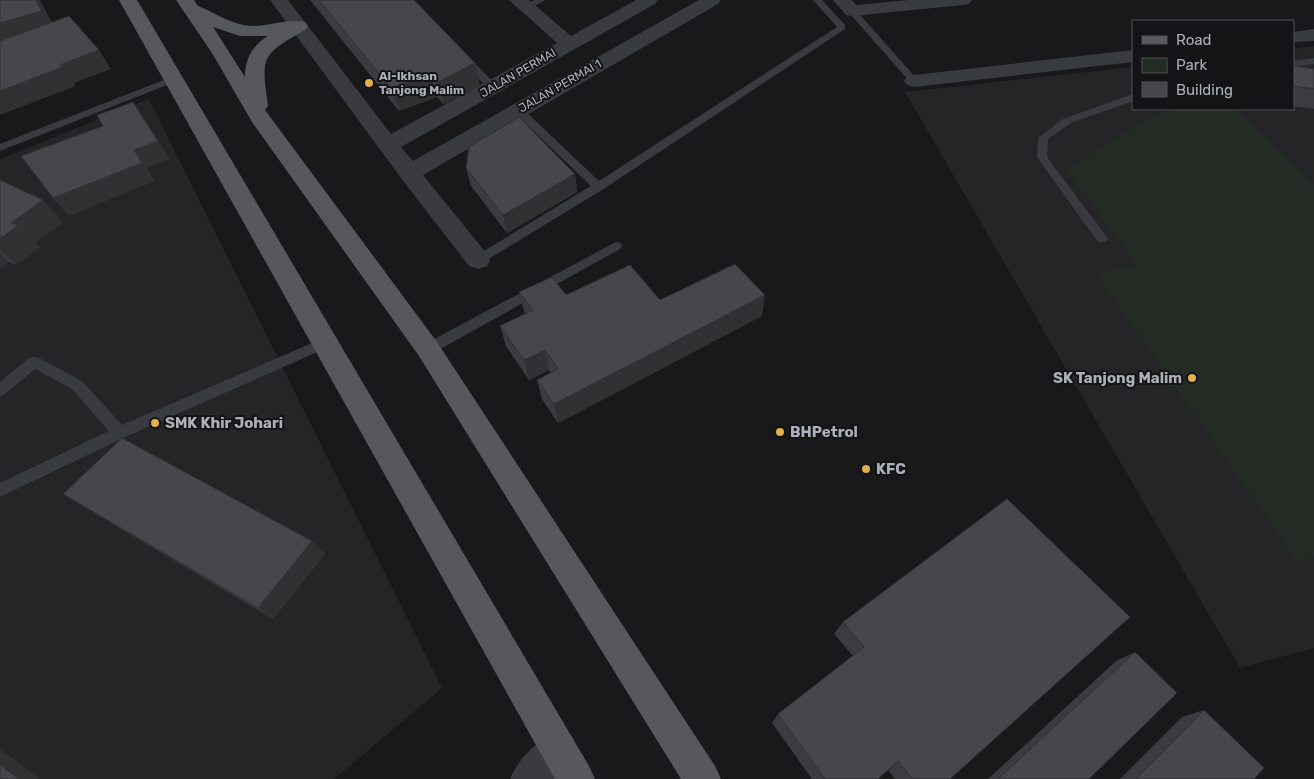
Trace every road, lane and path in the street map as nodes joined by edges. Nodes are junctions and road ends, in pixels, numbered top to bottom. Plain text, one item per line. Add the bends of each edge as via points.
1 (128, 0) edge
2 (281, 0) edge
3 (649, 0) edge
4 (712, 0) edge
5 (817, 0) edge
6 (963, 0) edge
7 (529, 2) edge
8 (189, 5) edge
9 (851, 10) edge
10 (299, 26) junction
11 (842, 27) junction
12 (1314, 35) edge
13 (1294, 37) edge
14 (569, 44) junction
15 (455, 47) edge
16 (1132, 56) edge
17 (1314, 61) edge
18 (1294, 64) edge
19 (174, 79) junction
20 (914, 81) joint
21 (493, 88) junction
22 (1132, 97) edge
23 (518, 110) junction
24 (259, 117) junction
25 (388, 146) junction
26 (0, 148) edge
27 (409, 173) junction
28 (598, 187) junction
29 (1102, 238) dead end
30 (616, 246) dead end
31 (478, 260) joint
32 (326, 342) junction
33 (428, 349) junction
34 (0, 390) edge
35 (120, 433) junction
36 (0, 490) edge
37 (568, 764) edge
38 (529, 779) edge
39 (702, 779) edge

1 - 19 main road
2 - 10 street
3 - 14 street, JALAN PERMAI
4 - 23 street, JALAN PERMAI 1
5 - 11 lane
6 - 9 street
7 - 14 street
8 - 10 main road via 216,23 241,31 261,32
8 - 24 main road
9 - 11 lane
9 - 20 lane
10 - 24 main road via 260,52 253,68
10 - 25 street
11 - 28 lane
12 - 13 street
14 - 21 street, JALAN PERMAI
15 - 21 lane
16 - 20 street
17 - 18 lane
19 - 26 lane
19 - 32 main road
21 - 25 street, JALAN PERMAI
22 - 29 lane via 1067,121 1043,138 1042,157
23 - 27 street, JALAN PERMAI 1
23 - 28 lane
24 - 33 main road
25 - 27 street
27 - 31 street
28 - 31 lane
30 - 33 lane
32 - 35 lane
32 - 37 main road
33 - 39 main road
34 - 35 lane via 34,362 78,385
35 - 36 lane
37 - 38 street

